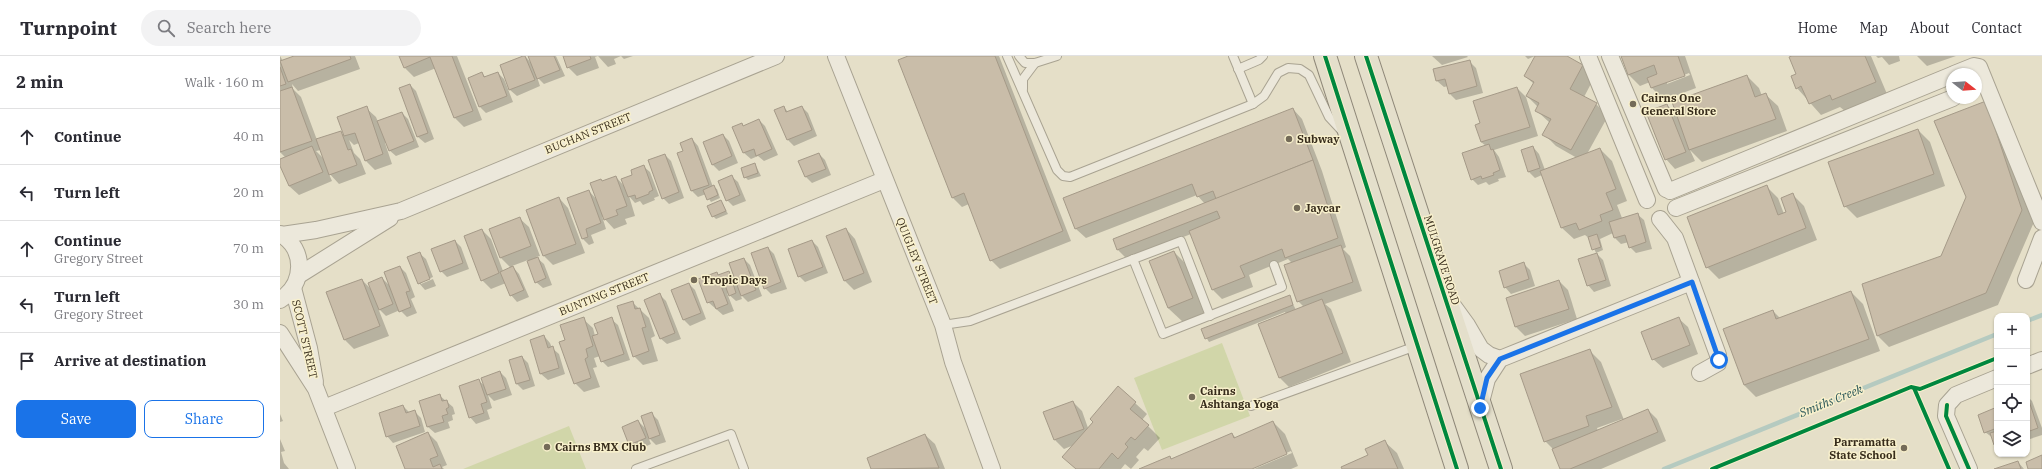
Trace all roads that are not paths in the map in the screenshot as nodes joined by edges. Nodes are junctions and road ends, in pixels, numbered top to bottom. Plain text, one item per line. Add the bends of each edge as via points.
1 (776, 56) edge
2 (836, 56) edge
3 (1007, 56) edge
4 (1019, 56) edge
5 (1057, 56) edge
6 (1233, 56) edge
7 (1262, 56) edge
8 (1325, 56) edge
9 (1366, 56) edge
10 (1588, 56) edge
11 (1610, 56) edge
12 (1036, 64) junction
13 (1238, 69) junction
14 (1946, 77) edge
15 (1982, 89) edge
16 (1022, 91) junction
17 (1946, 101) edge
18 (1253, 104) junction
19 (1352, 142) junction
20 (884, 180) junction
21 (1668, 190) junction
22 (1647, 200) junction
23 (401, 211) junction
24 (1670, 213) junction
25 (2042, 222) edge
26 (281, 235) edge
27 (2042, 238) edge
28 (1133, 259) junction
29 (1274, 265) dead end
30 (2026, 280) dead end
31 (296, 281) junction
32 (1692, 282) junction
33 (1443, 292) junction
34 (280, 300) edge
35 (1210, 316) junction
36 (943, 324) junction
37 (280, 333) edge
38 (1417, 346) junction
39 (1500, 359) junction
40 (2042, 360) edge
41 (2030, 365) edge
42 (1700, 373) dead end
43 (1994, 379) edge
44 (316, 389) junction
45 (1251, 406) dead end
46 (324, 408) junction
47 (1480, 408) junction
48 (347, 469) edge
49 (636, 469) edge
50 (744, 469) edge
51 (992, 469) edge
52 (1457, 469) edge
53 (1500, 469) edge
54 (1969, 469) edge

1 - 23 street, BUCHAN STREET
2 - 20 street, QUIGLEY STREET
3 - 16 lane
4 - 12 lane via 1025,63
5 - 12 lane
6 - 13 lane
7 - 13 lane via 1259,60
8 - 19 main road
9 - 33 main road, MULGRAVE ROAD
10 - 22 street
11 - 21 street
12 - 16 lane via 1023,79
13 - 18 lane
14 - 21 street
15 - 25 street
16 - 18 lane via 1057,170 1070,177
17 - 24 street
18 - 19 lane via 1264,96 1278,73 1288,68 1300,69 1314,82 1329,117
19 - 38 main road
20 - 36 street, QUIGLEY STREET
20 - 46 street, BUNTING STREET
21 - 22 street via 1656,190
21 - 24 street via 1676,198
22 - 24 street via 1651,214
23 - 26 street, BUCHAN STREET
23 - 31 street, BUCHAN STREET
24 - 32 street via 1675,238
26 - 31 street, SCOTT STREET via 291,243 298,256
27 - 30 street
28 - 35 lane via 1163,334
28 - 35 lane via 1180,240
28 - 36 lane via 970,321
29 - 35 lane via 1282,287
31 - 34 street, BUCHAN STREET
31 - 44 street, SCOTT STREET
32 - 39 street
32 - 42 street via 1719,360 1716,366
33 - 39 street via 1467,324 1481,349
33 - 47 main road, MULGRAVE ROAD
36 - 51 street, QUIGLEY STREET via 953,362
37 - 44 street, SCOTT STREET
38 - 45 lane
38 - 52 main road
39 - 47 street via 1487,378
40 - 41 street
43 - 54 street via 1956,395 1947,405 1946,416
44 - 46 street, SCOTT STREET
46 - 48 street, SCOTT STREET
47 - 53 main road, MULGRAVE ROAD
49 - 50 lane via 731,434

